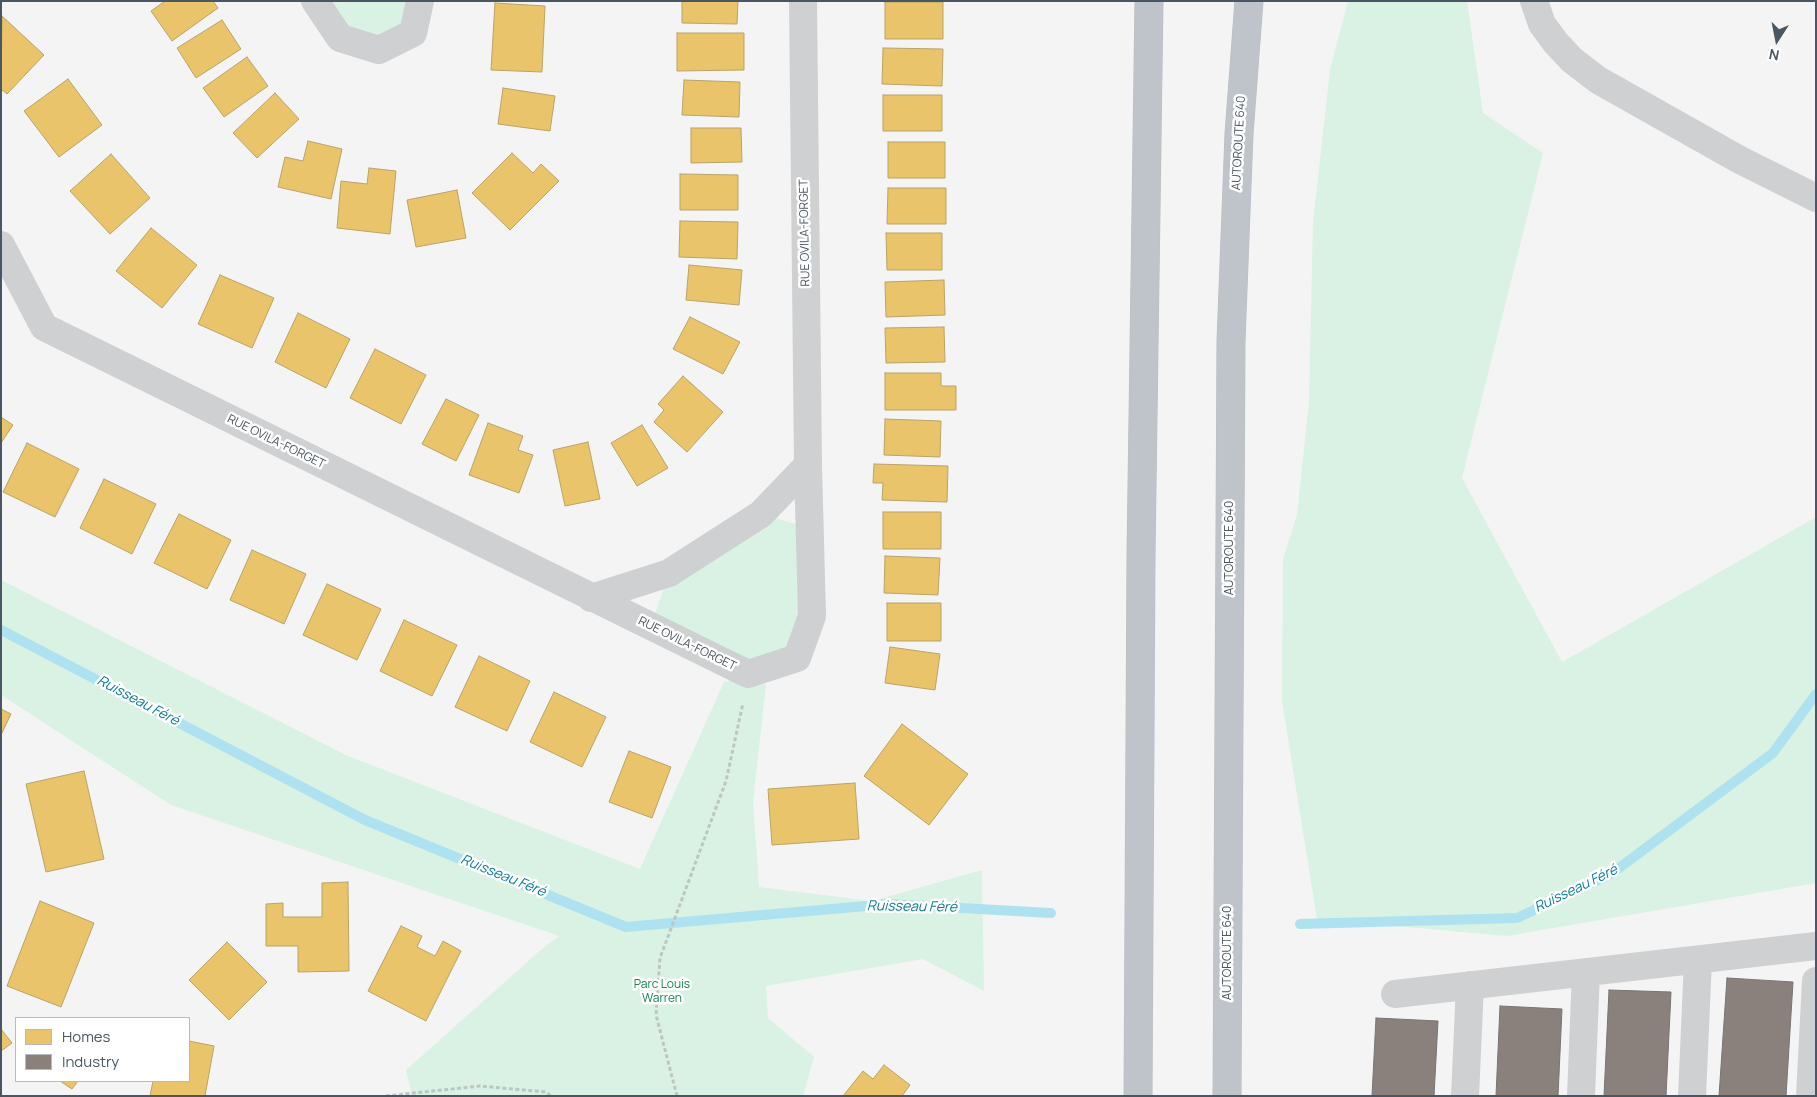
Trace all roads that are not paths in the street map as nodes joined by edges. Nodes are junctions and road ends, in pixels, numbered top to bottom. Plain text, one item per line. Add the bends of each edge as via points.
1 (315, 1) edge
2 (420, 1) edge
3 (803, 1) edge
4 (1149, 1) edge
5 (1249, 1) edge
6 (1534, 1) edge
7 (1816, 198) edge
8 (1, 245) edge
9 (808, 465) junction
10 (591, 598) junction
11 (1816, 946) edge
12 (1698, 960) junction
13 (1586, 972) junction
14 (1816, 981) edge
15 (1470, 985) junction
16 (1395, 994) dead end
17 (1138, 1096) edge
18 (1227, 1096) edge
19 (1465, 1096) edge
20 (1580, 1096) edge
21 (1692, 1096) edge
22 (1810, 1096) edge

1 - 2 street via 340,38 379,50 414,33
3 - 9 street, RUE OVILA-FORGET
4 - 17 highway via 1141,536
5 - 18 highway, AUTOROUTE 640 via 1238,152 1231,341
6 - 7 street via 1542,24 1556,44 1598,80 1740,160
8 - 10 street, RUE OVILA-FORGET via 44,327
9 - 10 street via 761,514 669,573
9 - 10 street, RUE OVILA-FORGET via 812,616 798,658 748,674
11 - 12 street
12 - 13 street
12 - 21 street
13 - 15 street
13 - 20 street
14 - 22 street
15 - 16 street
15 - 19 street

